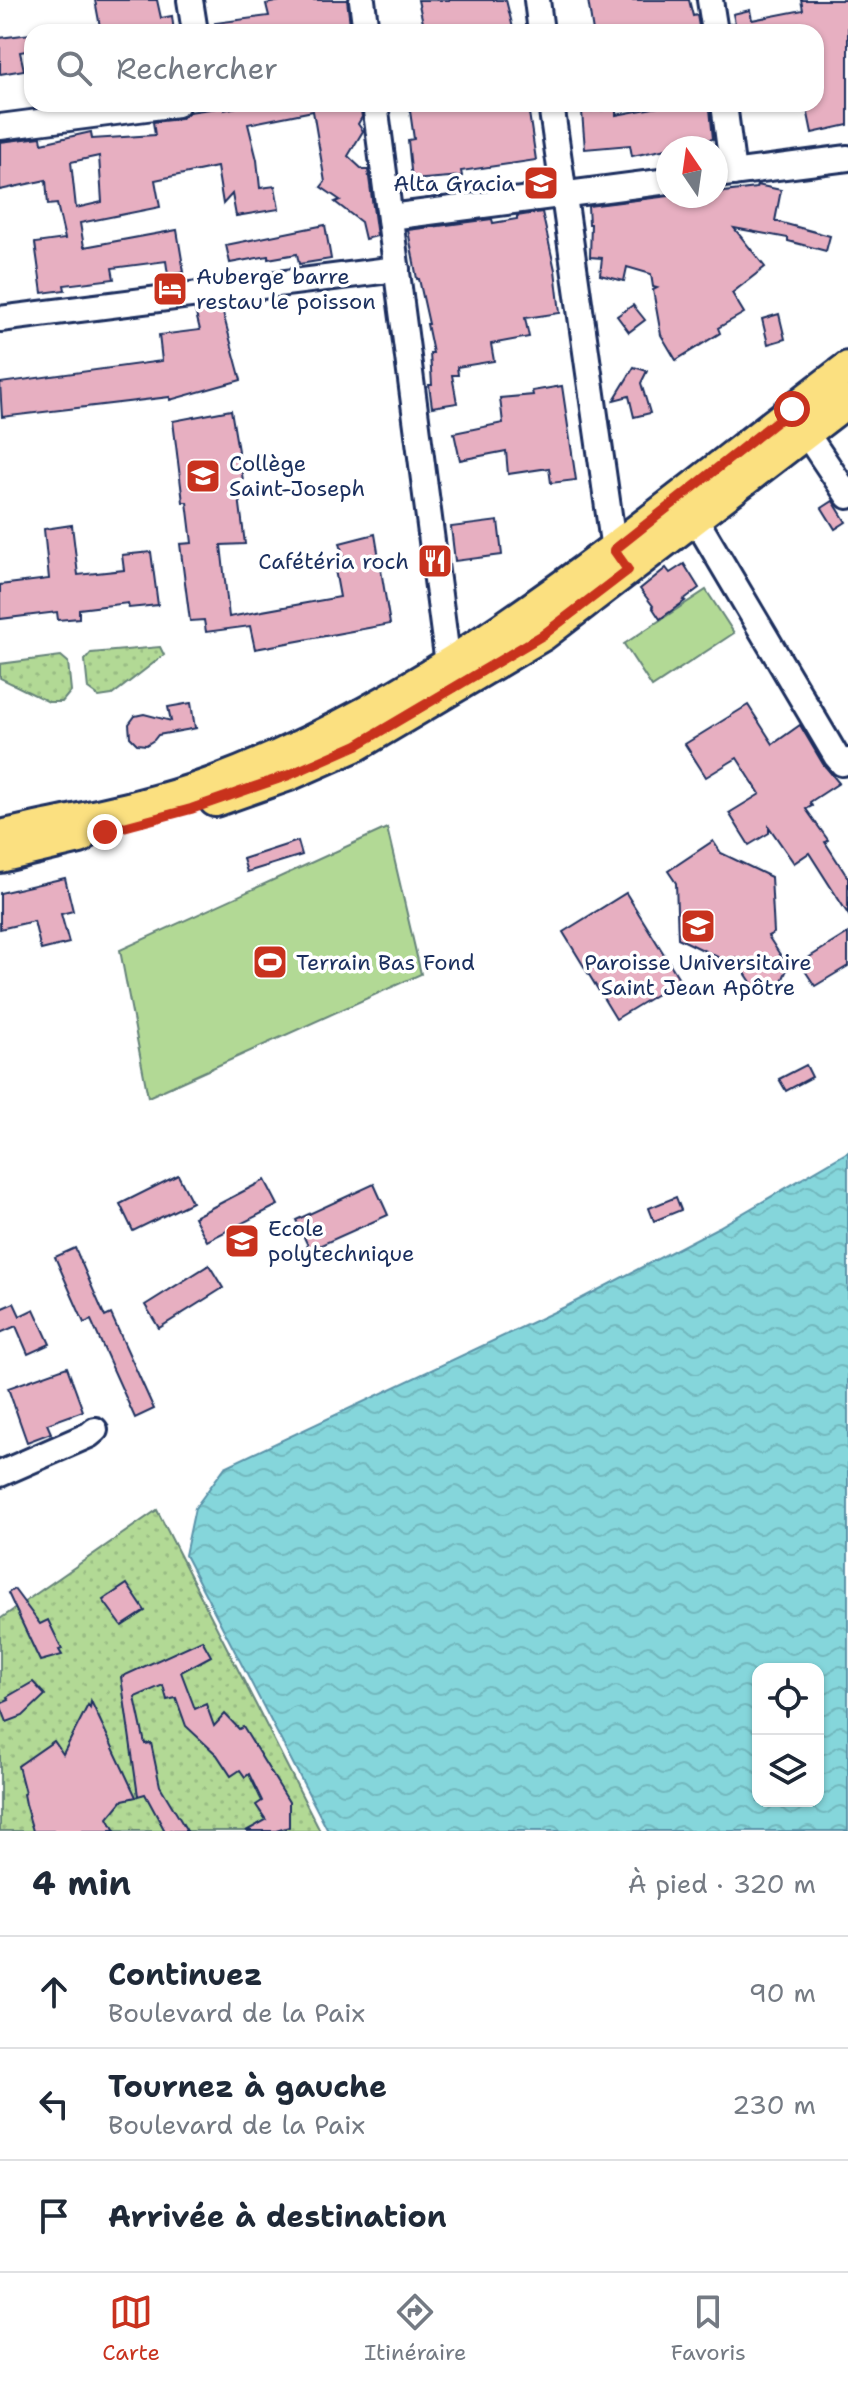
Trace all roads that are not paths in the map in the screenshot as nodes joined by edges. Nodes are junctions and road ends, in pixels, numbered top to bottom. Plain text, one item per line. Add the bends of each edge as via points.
1 (190, 0) edge
2 (362, 0) edge
3 (537, 0) edge
4 (710, 0) edge
5 (194, 24) edge
6 (365, 24) edge
7 (540, 24) edge
8 (714, 24) edge
9 (115, 112) edge
10 (376, 112) edge
11 (552, 112) edge
12 (724, 112) edge
13 (0, 127) edge
14 (724, 136) edge
15 (848, 158) edge
16 (728, 173) edge
17 (656, 183) edge
18 (563, 195) junction
19 (390, 217) junction
20 (397, 269) junction
21 (0, 319) edge
22 (848, 367) edge
23 (848, 401) edge
24 (806, 433) junction
25 (848, 496) edge
26 (695, 518) junction
27 (621, 560) junction
28 (448, 664) junction
29 (848, 761) edge
30 (0, 836) edge
31 (0, 857) edge
32 (95, 1430) dead end
33 (0, 1474) edge

1 - 5 street
2 - 6 street
3 - 7 street
4 - 8 street
9 - 13 street
10 - 19 street
11 - 18 street
12 - 14 street
15 - 16 street
17 - 18 street
18 - 19 street
18 - 27 street
19 - 20 street
20 - 21 street
20 - 28 street
22 - 27 main road
23 - 24 main road
24 - 25 street
24 - 26 main road
26 - 27 main road
26 - 29 street via 836,756 842,763
27 - 28 main road
27 - 31 main road via 543,635 357,745 191,809
28 - 30 main road via 344,725 211,783
32 - 33 street

